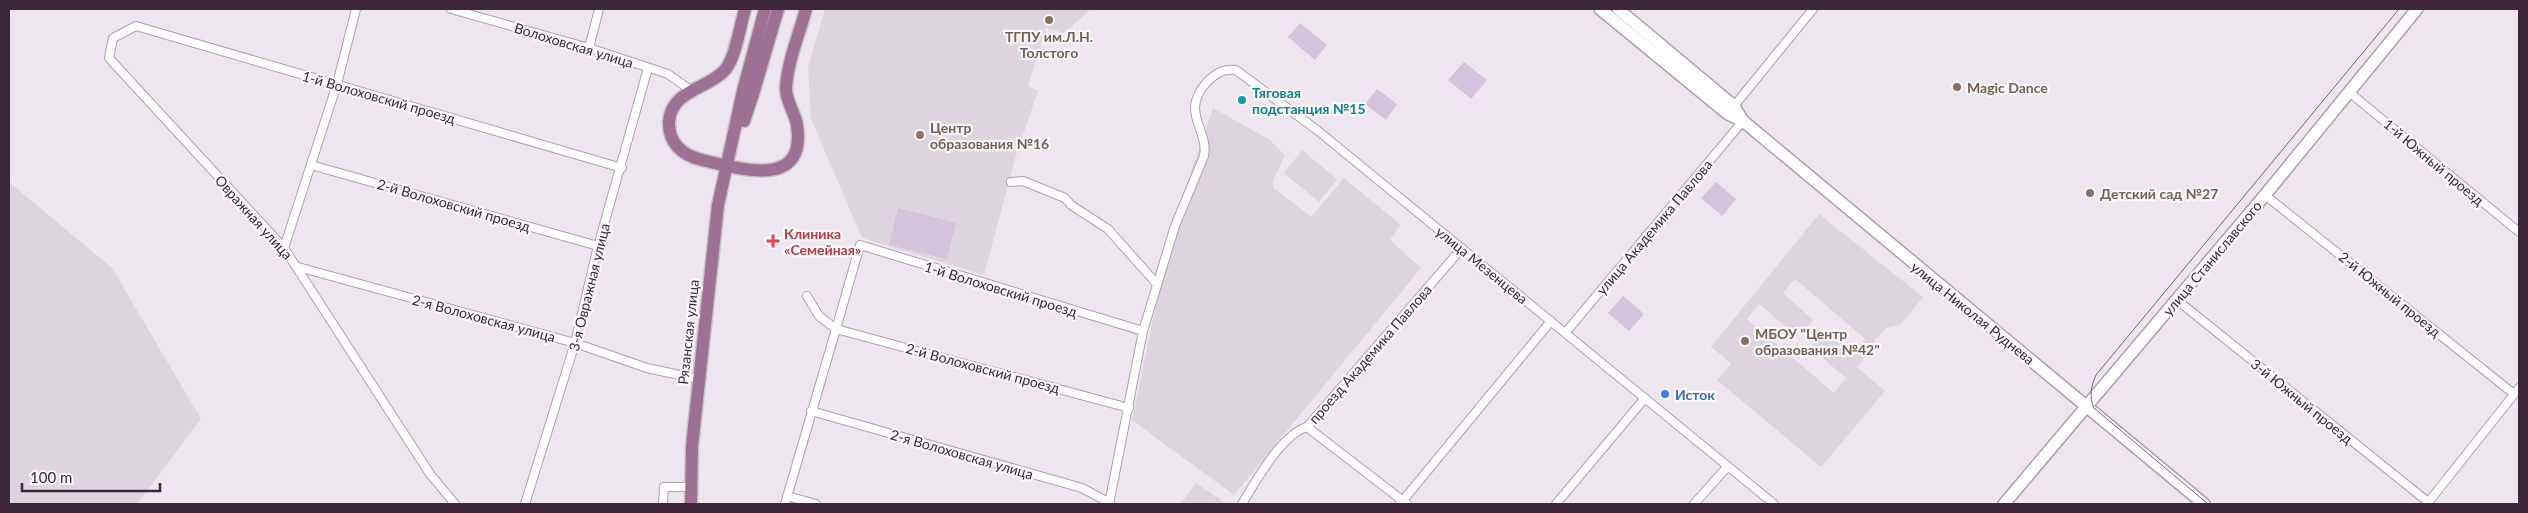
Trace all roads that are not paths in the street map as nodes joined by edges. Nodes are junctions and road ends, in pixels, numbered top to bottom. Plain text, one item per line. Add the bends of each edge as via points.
1 (356, 9) edge
2 (451, 9) edge
3 (599, 9) edge
4 (745, 9) edge
5 (765, 9) edge
6 (778, 9) edge
7 (806, 9) edge
8 (1600, 9) edge
9 (1618, 9) edge
10 (1813, 9) edge
11 (2417, 9) edge
12 (136, 26) joint
13 (759, 31) junction
14 (589, 48) junction
15 (730, 61) junction
16 (648, 68) junction
17 (337, 84) junction
18 (692, 91) junction
19 (2349, 92) junction
20 (1734, 106) junction
21 (1743, 121) junction
22 (310, 165) junction
23 (727, 165) junction
24 (622, 168) junction
25 (1011, 182) dead end
26 (2265, 195) junction
27 (2519, 232) edge
28 (598, 246) junction
29 (284, 248) junction
30 (1462, 248) junction
31 (298, 267) junction
32 (1156, 284) junction
33 (806, 296) dead end
34 (2177, 300) junction
35 (1551, 321) junction
36 (836, 328) junction
37 (1143, 331) junction
38 (1566, 332) junction
39 (575, 343) junction
40 (698, 379) junction
41 (2517, 391) edge
42 (1645, 398) junction
43 (2087, 406) junction
44 (1129, 408) junction
45 (811, 411) junction
46 (1307, 427) junction
47 (1728, 466) junction
48 (690, 486) junction
49 (786, 500) edge
50 (1403, 503) edge
51 (2427, 503) edge
52 (454, 504) edge
53 (525, 504) edge
54 (662, 504) edge
55 (691, 504) edge
56 (816, 504) edge
57 (1109, 504) edge
58 (1242, 504) edge
59 (1556, 504) edge
60 (1694, 504) edge
61 (1774, 504) edge
62 (2004, 504) edge
63 (2204, 504) edge

1 - 17 street
2 - 14 street, Волоховская улица
3 - 14 street
4 - 15 main road
5 - 13 main road, Рязанская улица
6 - 23 main road, Рязанская улица via 754,94
7 - 23 main road via 787,76 786,92 797,124 796,150 783,167 771,172
8 - 21 street, улица Николая Руднева via 1728,114
9 - 20 street, улица Николая Руднева
10 - 20 street
11 - 19 street, улица Станиславского
12 - 17 street, 1-й Волоховский проезд
12 - 29 street, Овражная улица via 113,38 109,58
13 - 15 main road
13 - 23 main road, Рязанская улица
14 - 16 street, Волоховская улица
15 - 18 main road via 724,70
16 - 18 street, Волоховская улица via 668,74
16 - 24 street, 3-я Овражная улица
17 - 22 street
17 - 24 street, 1-й Волоховский проезд
18 - 23 main road via 681,97 672,108 670,134 675,145 695,158
19 - 26 street, улица Станиславского
19 - 27 street, 1-й Южный проезд
20 - 21 street, улица Николая Руднева
21 - 38 street, улица Академика Павлова
21 - 43 street, улица Николая Руднева
22 - 28 street, 2-й Волоховский проезд
22 - 29 street
23 - 40 main road, Рязанская улица via 718,205
24 - 28 street, 3-я Овражная улица
25 - 32 street via 1023,181 1065,198 1108,229
26 - 34 street, улица Станиславского
26 - 41 street, 2-й Южный проезд
28 - 39 street, 3-я Овражная улица
29 - 31 street, Овражная улица
30 - 32 street, улица Мезенцева via 1317,130 1236,70 1225,70 1214,74 1201,89 1194,108 1206,148
30 - 35 street, улица Мезенцева
30 - 46 street, проезд Академика Павлова
31 - 39 street, 2-я Волоховская улица
31 - 52 street, Овражная улица via 430,474
32 - 37 street
33 - 36 street via 819,316
34 - 43 street, улица Станиславского
34 - 51 street, 3-й Южный проезд
35 - 38 street, улица Мезенцева
35 - 50 street
36 - 37 street, 1-й Волоховский проезд via 860,246
36 - 44 street, 2-й Волоховский проезд
36 - 45 street
37 - 44 street
38 - 42 street, улица Мезенцева
39 - 40 street, 2-я Волоховская улица via 647,368
39 - 53 street, 3-я Овражная улица
40 - 48 main road, Рязанская улица
41 - 51 street
42 - 47 street, улица Мезенцева
42 - 59 street
43 - 62 street, улица Станиславского
43 - 63 street, улица Николая Руднева
44 - 57 street
45 - 49 street
45 - 57 street, 2-я Волоховская улица via 1082,488
46 - 50 street
46 - 58 street, проезд Академика Павлова via 1298,429 1264,466
47 - 60 street
47 - 61 street, улица Мезенцева
48 - 54 street via 664,487
48 - 55 main road, Рязанская улица
49 - 56 street

